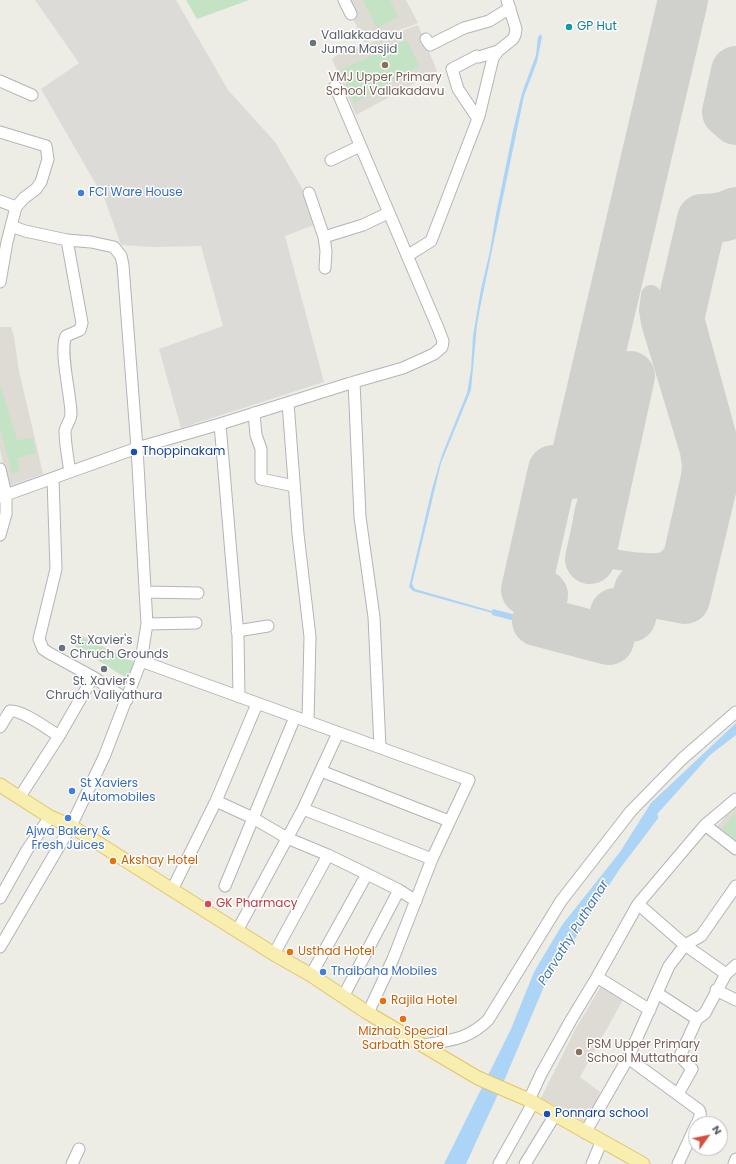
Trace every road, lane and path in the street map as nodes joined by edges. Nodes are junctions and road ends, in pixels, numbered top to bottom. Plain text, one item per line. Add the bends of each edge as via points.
1 (344, 0) edge
2 (508, 4) edge
3 (351, 14) dead end
4 (426, 39) dead end
5 (498, 51) junction
6 (0, 81) edge
7 (335, 86) dead end
8 (32, 95) dead end
9 (478, 120) junction
10 (0, 132) edge
11 (360, 146) junction
12 (331, 160) dead end
13 (309, 192) dead end
14 (0, 202) edge
15 (16, 206) junction
16 (388, 213) junction
17 (11, 226) junction
18 (324, 237) junction
19 (67, 240) junction
20 (406, 256) junction
21 (325, 268) dead end
22 (0, 282) edge
23 (354, 382) junction
24 (288, 403) junction
25 (254, 414) junction
26 (220, 424) junction
27 (137, 448) junction
28 (0, 469) edge
29 (70, 472) junction
30 (53, 479) junction
31 (294, 486) junction
32 (3, 496) edge
33 (0, 535) edge
34 (145, 592) junction
35 (198, 593) dead end
36 (196, 623) dead end
37 (147, 624) junction
38 (268, 626) dead end
39 (237, 631) junction
40 (141, 660) junction
41 (93, 677) junction
42 (239, 697) junction
43 (127, 700) junction
44 (257, 704) junction
45 (736, 712) edge
46 (295, 717) junction
47 (308, 721) junction
48 (0, 727) edge
49 (338, 733) junction
50 (59, 736) junction
51 (380, 747) junction
52 (321, 771) junction
53 (0, 785) edge
54 (19, 798) junction
55 (736, 799) edge
56 (216, 800) junction
57 (303, 809) junction
58 (50, 817) junction
59 (253, 818) junction
60 (449, 820) junction
61 (704, 825) junction
62 (71, 826) junction
63 (287, 838) junction
64 (736, 849) edge
65 (328, 855) junction
66 (432, 859) junction
67 (367, 874) junction
68 (225, 886) dead end
69 (736, 886) edge
70 (172, 890) junction
71 (399, 890) junction
72 (0, 898) edge
73 (416, 901) junction
74 (638, 904) junction
75 (237, 931) junction
76 (685, 946) junction
77 (0, 947) edge
78 (274, 954) junction
79 (736, 965) edge
80 (726, 974) junction
81 (311, 975) junction
82 (597, 977) junction
83 (716, 990) junction
84 (657, 993) junction
85 (343, 997) junction
86 (736, 1000) edge
87 (650, 1010) junction
88 (368, 1013) junction
89 (697, 1018) junction
90 (424, 1045) junction
91 (628, 1058) junction
92 (678, 1094) junction
93 (531, 1101) junction
94 (555, 1116) junction
95 (699, 1116) edge
96 (586, 1133) junction
97 (602, 1140) junction
98 (688, 1142) edge
99 (78, 1149) dead end
100 (736, 1159) edge
101 (72, 1164) edge
102 (499, 1164) edge
103 (525, 1164) edge
104 (592, 1164) edge
105 (643, 1164) edge
106 (678, 1164) edge
107 (734, 1164) edge

1 - 3 street
2 - 4 street via 489,21 464,28 430,45
2 - 5 street via 516,29 515,35
5 - 9 street via 493,58
5 - 9 street via 477,56 452,69 458,88
6 - 8 street
7 - 11 street
9 - 20 street via 431,240
10 - 15 street via 46,146 48,159 41,182
11 - 12 street
11 - 16 street
13 - 18 street
14 - 15 street
15 - 17 street
16 - 18 street via 363,225
16 - 20 street
17 - 19 street
17 - 22 street
18 - 21 street
19 - 27 street via 114,247 121,256
19 - 29 street via 82,323 80,330 66,336 64,343 71,414 65,430
20 - 23 street via 438,328 443,341 442,348 403,368
23 - 24 street
23 - 51 street via 360,517 374,617
24 - 25 street
24 - 31 street
25 - 26 street
25 - 31 street via 256,435 261,449 261,479
26 - 27 street
26 - 39 street
27 - 29 street
27 - 34 street
28 - 32 street
29 - 30 street
30 - 32 street
30 - 41 street via 56,569 39,639 48,654
31 - 47 street via 310,637
32 - 33 street via 6,514
34 - 35 street
34 - 37 street
36 - 37 street
37 - 40 street
38 - 39 street
39 - 42 street
40 - 42 street
40 - 43 street
41 - 43 street
41 - 50 street
42 - 44 street
43 - 62 street via 104,757
44 - 46 street
44 - 56 street
45 - 90 street via 682,759 631,811 561,901 488,1020 466,1036
46 - 47 street
46 - 59 street
47 - 49 street
48 - 50 street via 13,711
49 - 51 street
49 - 52 street
50 - 54 street
51 - 60 street via 469,780
52 - 57 street
52 - 60 street
53 - 54 main road
54 - 58 main road
55 - 61 street
56 - 59 street
56 - 70 street
57 - 63 street
57 - 66 street
58 - 62 main road
58 - 72 street via 27,850
59 - 63 street
59 - 68 street
60 - 66 street
61 - 64 street
61 - 74 street
62 - 70 main road
62 - 77 street
63 - 65 street
63 - 75 street
65 - 67 street
65 - 78 street
66 - 73 street
67 - 71 street
67 - 81 street
69 - 76 street via 701,936
70 - 75 main road
71 - 73 street
71 - 85 street
73 - 88 street
74 - 76 street
74 - 82 street
75 - 78 main road
76 - 80 street
76 - 84 street via 669,966
78 - 81 main road
79 - 80 street
80 - 83 street
81 - 85 main road
82 - 87 street
82 - 93 street via 541,1074
83 - 86 street
83 - 89 street via 705,1013
84 - 87 street
84 - 89 street
85 - 88 main road
87 - 91 street
88 - 90 main road
89 - 92 street via 680,1056 692,1069
90 - 93 main road via 478,1078
91 - 92 street
91 - 96 street
92 - 95 street via 699,1110
93 - 94 main road
93 - 102 street
94 - 96 main road
94 - 103 street
96 - 97 main road
97 - 104 street
97 - 105 main road
98 - 106 street
99 - 101 street
100 - 107 street

